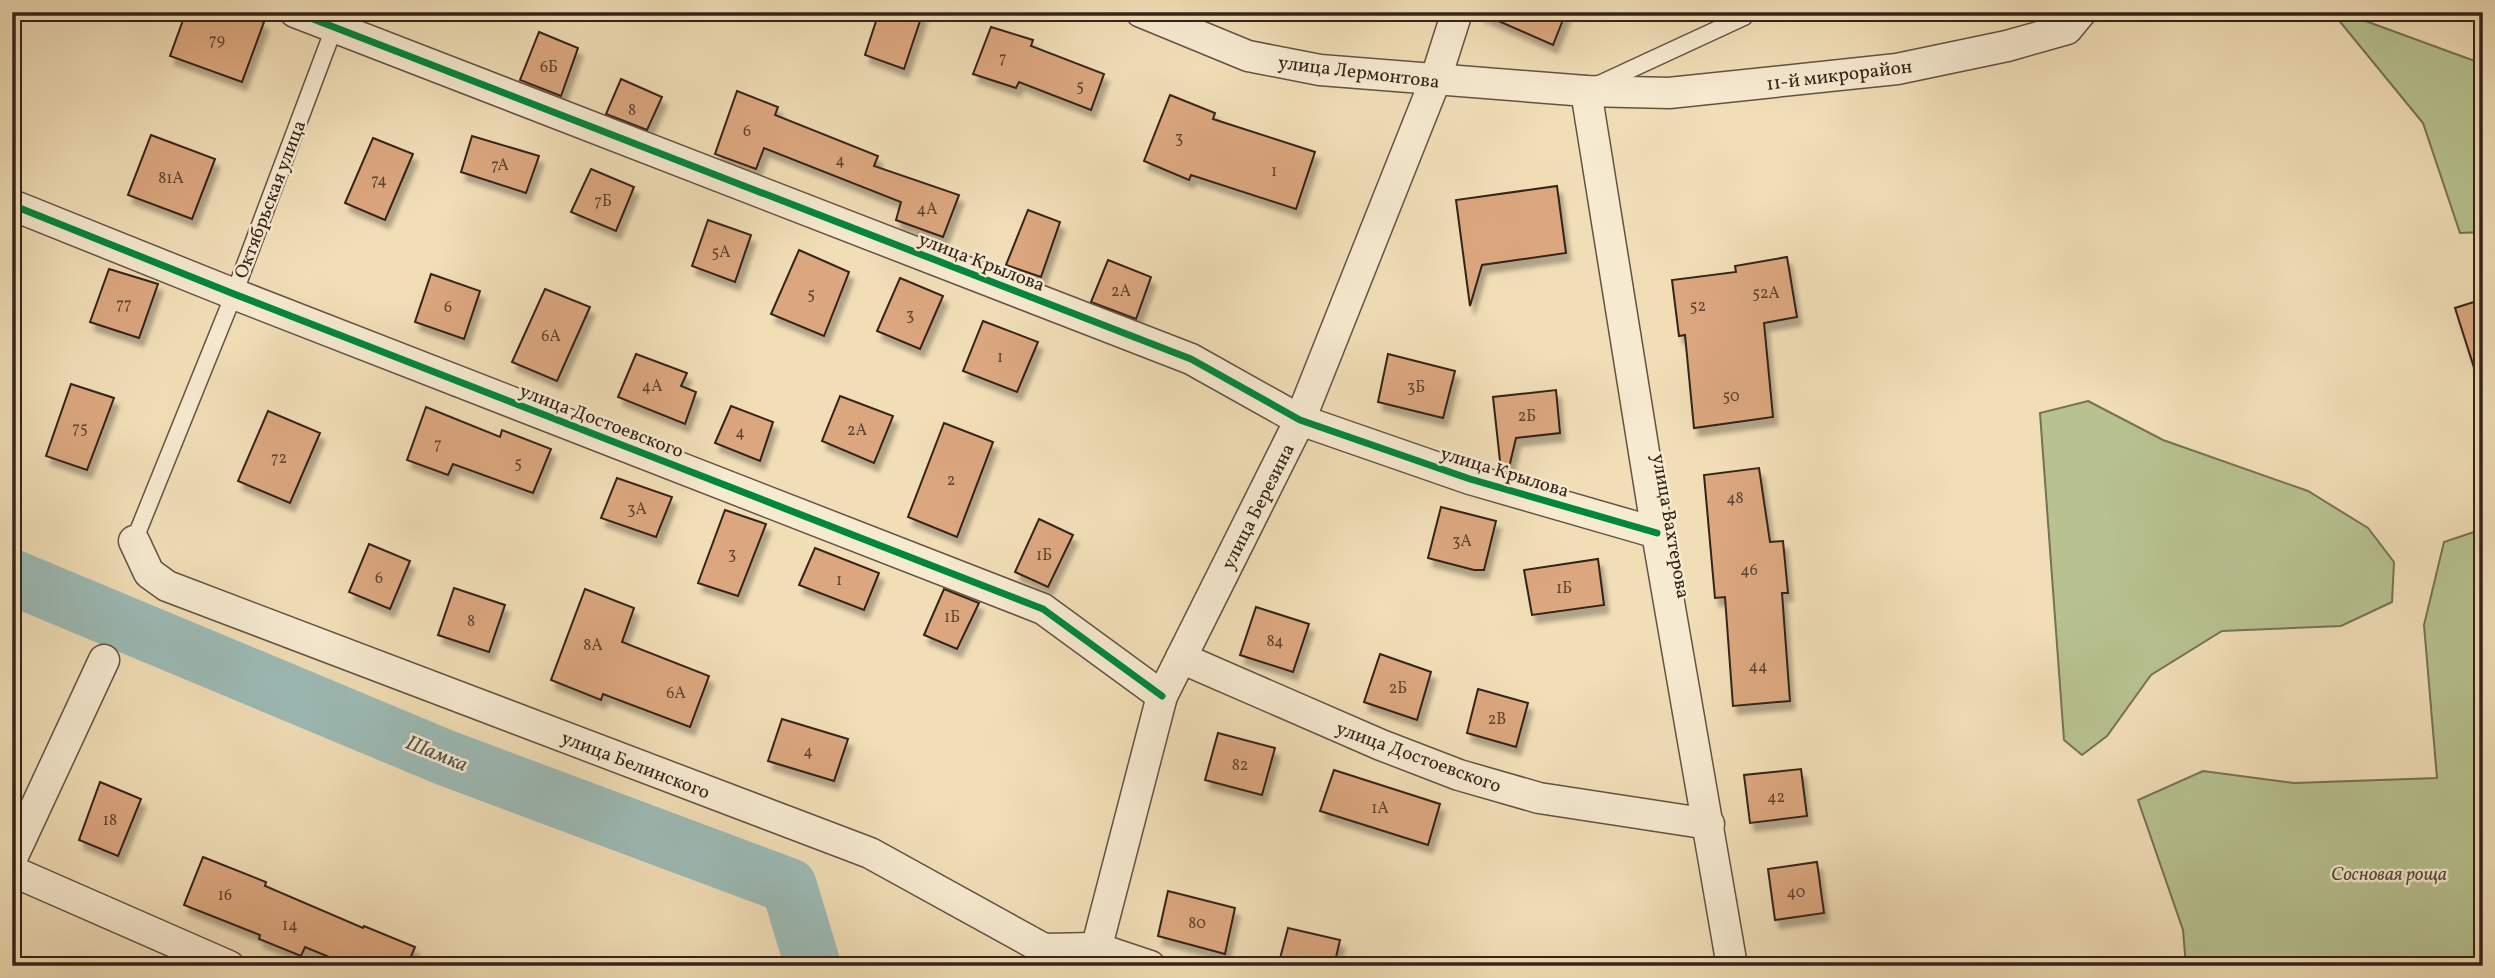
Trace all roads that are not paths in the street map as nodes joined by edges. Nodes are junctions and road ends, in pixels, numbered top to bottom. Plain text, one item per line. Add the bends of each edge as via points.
1 (295, 12) edge
2 (1141, 12) edge
3 (1457, 12) edge
4 (1745, 12) edge
5 (2081, 12) edge
6 (337, 20) edge
7 (1435, 81) junction
8 (1586, 91) junction
9 (12, 205) edge
10 (234, 294) junction
11 (1300, 420) junction
12 (1657, 533) junction
13 (134, 541) joint
14 (1181, 658) junction
15 (104, 660) dead end
16 (1161, 696) junction
17 (1709, 824) junction
18 (12, 858) edge
19 (12, 871) edge
20 (1094, 957) edge
21 (224, 965) edge
22 (1150, 966) edge
23 (1732, 966) edge

1 - 6 street, улица Крылова
2 - 7 street, улица Лермонтова via 1248,56 1320,70
3 - 7 street, улица Березина
4 - 8 lane via 1744,17
5 - 8 street, 11-й микрорайон via 2067,29 1897,69 1670,93
6 - 10 lane, Октябрьская улица
6 - 11 street, улица Крылова via 1191,359
7 - 8 street, улица Лермонтова
7 - 11 street, улица Березина
8 - 12 street, улица Вахтерова
9 - 10 street, улица Достоевского
10 - 13 lane, Октябрьская улица
10 - 16 street, улица Достоевского via 1043,609
11 - 12 street, улица Крылова via 1470,479
11 - 14 street, улица Березина
12 - 17 street, улица Вахтерова
13 - 20 street, улица Белинского via 148,579 870,853 1044,949
14 - 16 street, улица Березина
14 - 17 street, улица Достоевского via 1381,746 1459,775 1539,798
15 - 18 street
16 - 20 street, улица Березина
17 - 23 street, улица Вахтерова
19 - 21 street
20 - 22 street, улица Белинского

